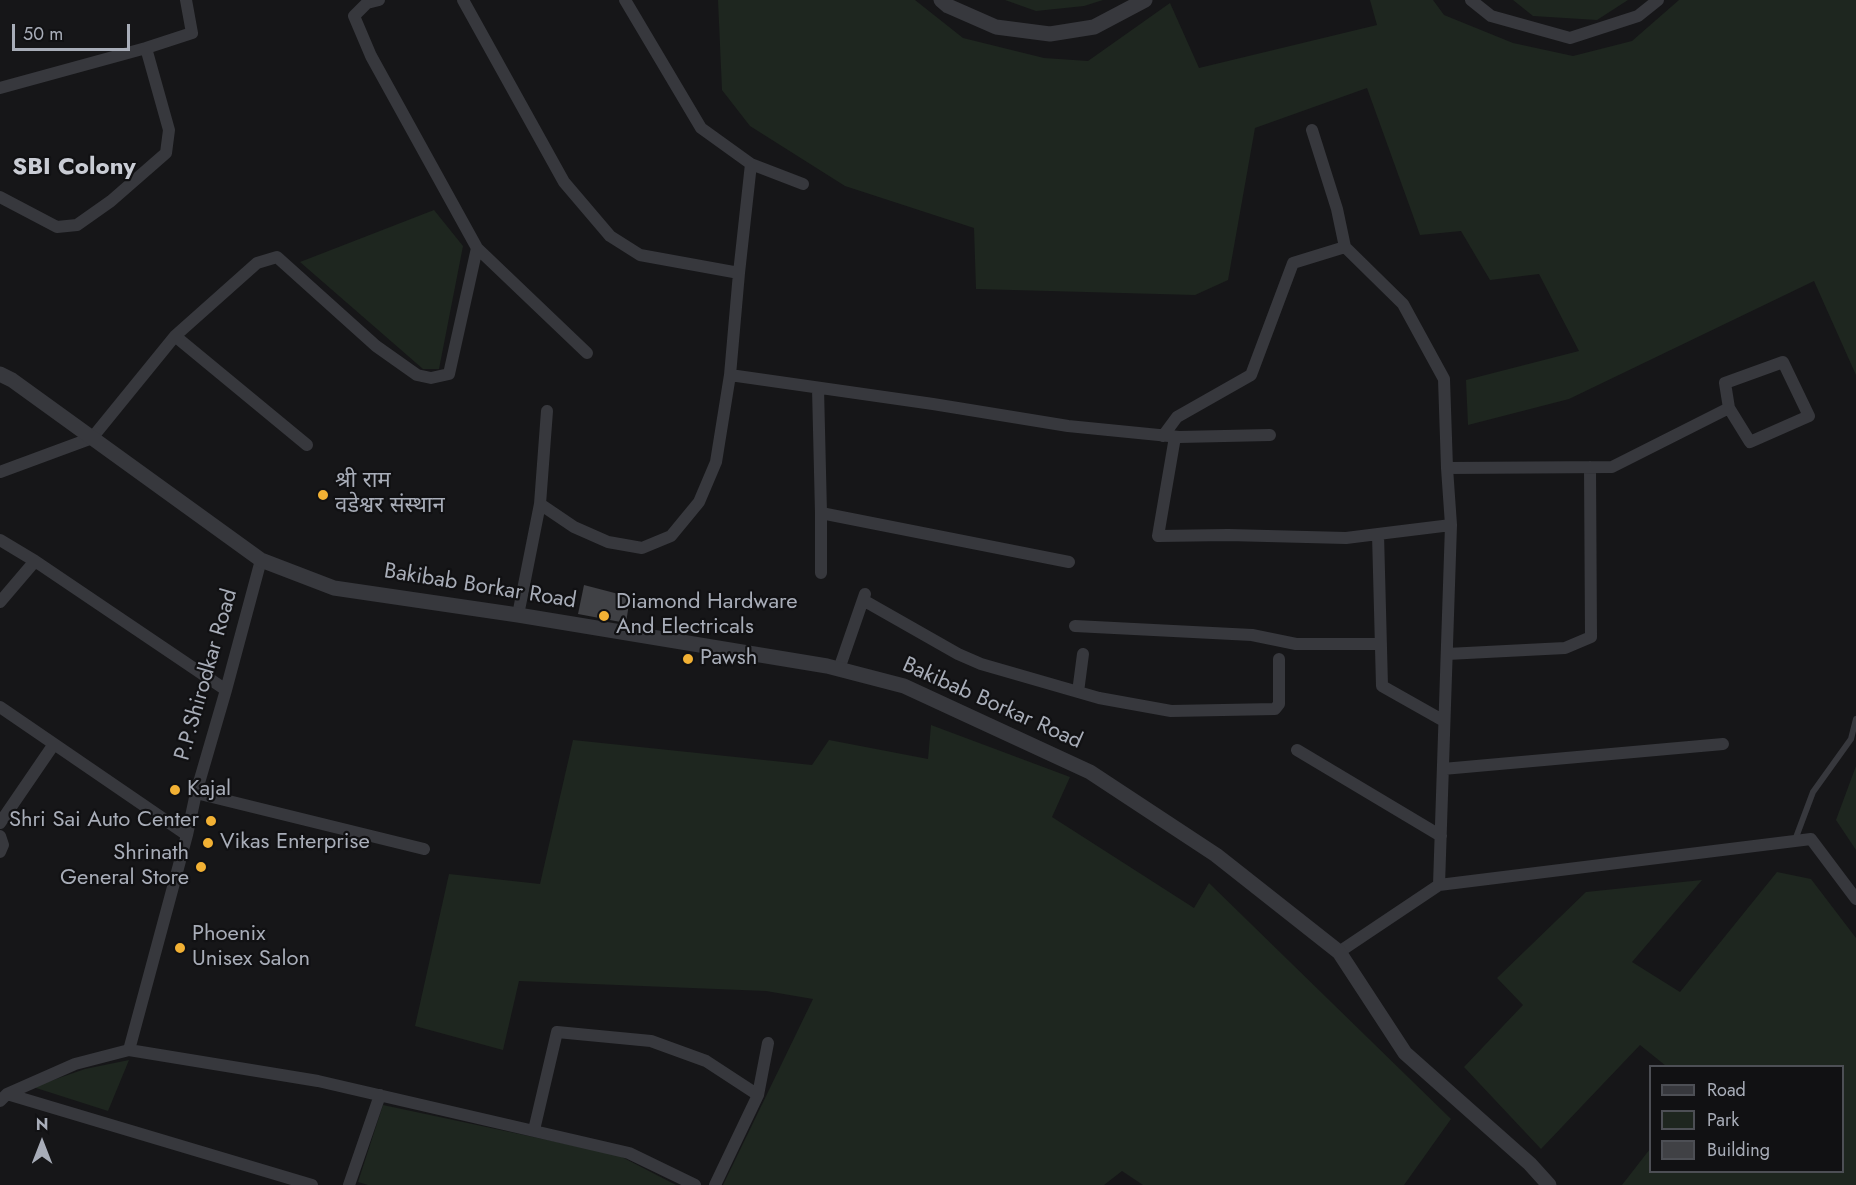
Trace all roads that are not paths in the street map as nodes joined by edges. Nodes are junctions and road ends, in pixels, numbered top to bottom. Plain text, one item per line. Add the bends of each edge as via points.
1 (186, 0) edge
2 (379, 0) edge
3 (463, 0) edge
4 (626, 0) edge
5 (941, 0) edge
6 (1145, 0) edge
7 (1471, 0) edge
8 (1658, 0) edge
9 (146, 48) junction
10 (0, 88) edge
11 (1312, 130) dead end
12 (751, 164) junction
13 (803, 184) dead end
14 (0, 197) edge
15 (1345, 247) junction
16 (477, 248) junction
17 (739, 273) junction
18 (175, 336) junction
19 (587, 353) dead end
20 (0, 374) edge
21 (730, 375) junction
22 (818, 388) junction
23 (1729, 408) junction
24 (547, 411) dead end
25 (1270, 435) dead end
26 (1169, 436) junction
27 (92, 438) junction
28 (307, 445) dead end
29 (1590, 467) junction
30 (1448, 468) junction
31 (0, 472) edge
32 (540, 504) junction
33 (821, 513) junction
34 (1451, 525) junction
35 (1378, 534) junction
36 (0, 540) edge
37 (261, 560) junction
38 (35, 561) junction
39 (1069, 562) dead end
40 (821, 573) dead end
41 (0, 602) edge
42 (518, 615) junction
43 (1075, 626) dead end
44 (1381, 644) junction
45 (1083, 654) dead end
46 (1447, 654) junction
47 (1279, 659) dead end
48 (839, 669) junction
49 (226, 690) junction
50 (1078, 692) junction
51 (0, 707) edge
52 (1856, 719) edge
53 (1444, 721) junction
54 (54, 744) junction
55 (1723, 744) dead end
56 (1298, 750) dead end
57 (1443, 769) junction
58 (196, 793) junction
59 (0, 823) edge
60 (187, 835) junction
61 (0, 836) edge
62 (1441, 836) junction
63 (1795, 841) junction
64 (424, 849) dead end
65 (0, 852) edge
66 (1439, 885) junction
67 (1856, 899) edge
68 (1340, 952) junction
69 (768, 1043) dead end
70 (129, 1050) junction
71 (380, 1095) junction
72 (758, 1095) junction
73 (4, 1097) edge
74 (534, 1130) junction
75 (312, 1185) edge
76 (349, 1185) edge
77 (695, 1185) edge
78 (716, 1185) edge
79 (1549, 1185) edge

1 - 9 street via 192,33
2 - 16 street via 368,3 354,15 371,56
3 - 17 street via 564,182 610,236 640,255
4 - 12 street via 701,128
5 - 6 street via 996,27 1050,34 1094,27
7 - 8 street via 1491,16 1570,38 1638,16
9 - 10 street
9 - 14 street via 169,130 166,153 77,225 57,227
11 - 15 street
12 - 13 street
12 - 17 street
15 - 26 street via 1293,263 1251,375 1177,417
15 - 30 street via 1403,304 1444,379
16 - 18 street via 449,374 431,378 417,375 376,346 277,257 257,263
16 - 19 street
17 - 21 street
18 - 27 street
18 - 28 street
20 - 27 street, Bakibab Borkar Road
21 - 22 street
21 - 32 street via 716,462 699,502 671,537 642,548 608,542
22 - 26 street via 1068,426
22 - 33 street
23 - 23 street via 1725,383 1783,362 1809,416 1750,442
23 - 29 street via 1612,467
24 - 32 street
25 - 26 street
26 - 35 street via 1158,536 1346,538
27 - 31 street
27 - 37 street, Bakibab Borkar Road
29 - 30 street
29 - 46 street via 1591,637 1565,648
30 - 34 street
32 - 42 street
33 - 39 street
33 - 40 street
34 - 35 street
34 - 46 street
35 - 44 street
36 - 38 street
37 - 42 street, Bakibab Borkar Road via 334,588
37 - 49 street, P.P.Shirodkar Road
38 - 41 street
38 - 49 street
42 - 48 street, Bakibab Borkar Road
43 - 44 street via 1252,635 1296,644
44 - 53 street via 1382,686
45 - 50 street
46 - 53 street
47 - 50 street via 1279,704 1275,709 1171,711
48 - 50 street via 865,596 958,654
48 - 68 street, Bakibab Borkar Road via 904,686 1090,772 1216,855
49 - 58 street, P.P.Shirodkar Road
51 - 54 street
52 - 63 lane via 1851,739 1814,792
53 - 57 street
54 - 59 street
54 - 60 street
55 - 57 street
56 - 62 street
57 - 62 street
58 - 60 street, P.P.Shirodkar Road
58 - 64 street
60 - 70 street, P.P.Shirodkar Road
61 - 65 street
62 - 66 street
63 - 66 street
63 - 67 street via 1811,839
66 - 68 street
68 - 79 street, Bakibab Borkar Road via 1405,1053
69 - 72 street
70 - 71 street
70 - 73 street via 75,1064
71 - 74 street
71 - 76 street
72 - 74 street via 706,1061 651,1041 557,1032
72 - 78 street
73 - 75 street
74 - 77 street via 629,1153

